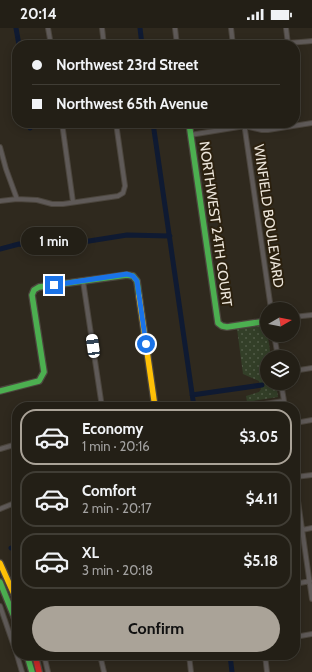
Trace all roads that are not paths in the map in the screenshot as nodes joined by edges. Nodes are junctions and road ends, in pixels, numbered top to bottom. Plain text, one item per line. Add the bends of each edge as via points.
1 (48, 28) edge
2 (102, 28) edge
3 (175, 28) edge
4 (231, 28) edge
5 (286, 28) edge
6 (50, 40) edge
7 (103, 40) edge
8 (177, 40) edge
9 (232, 40) edge
10 (287, 40) edge
11 (312, 41) edge
12 (300, 42) edge
13 (312, 123) edge
14 (300, 125) edge
15 (63, 128) edge
16 (117, 128) edge
17 (189, 128) edge
18 (228, 128) edge
19 (244, 128) edge
20 (255, 128) edge
21 (281, 128) edge
22 (190, 135) junction
23 (0, 147) edge
24 (17, 199) junction
25 (0, 201) edge
26 (73, 202) junction
27 (83, 281) junction
28 (269, 302) edge
29 (312, 315) edge
30 (300, 317) edge
31 (260, 322) edge
32 (312, 368) edge
33 (300, 370) edge
34 (283, 390) edge
35 (0, 391) edge
36 (284, 401) joint
37 (101, 402) edge
38 (154, 402) edge
39 (277, 402) edge
40 (312, 420) edge
41 (300, 422) edge
42 (12, 445) edge
43 (0, 449) edge
44 (312, 475) edge
45 (300, 477) edge
46 (12, 504) edge
47 (0, 509) edge
48 (300, 515) edge
49 (312, 528) edge
50 (302, 530) junction
51 (0, 562) edge
52 (311, 581) edge
53 (0, 582) edge
54 (300, 583) edge
55 (12, 590) edge
56 (312, 599) edge
57 (0, 606) edge
58 (12, 612) edge
59 (312, 634) edge
60 (300, 636) edge
61 (12, 641) edge
62 (18, 660) edge
63 (28, 660) edge
64 (36, 660) edge
65 (45, 660) edge
66 (101, 660) edge
67 (190, 660) edge
68 (265, 660) edge
69 (22, 672) edge
70 (32, 672) edge
71 (39, 672) edge
72 (48, 672) edge
73 (104, 672) edge
74 (191, 672) edge
75 (267, 672) edge

1 - 6 street
2 - 7 street
3 - 8 street
4 - 9 street
5 - 10 street
11 - 12 street
13 - 14 street, WINFIELD BOULEVARD
15 - 26 street
16 - 26 street via 125,186 123,193 118,196
17 - 22 street, NORTHWEST 24TH COURT
18 - 22 street
19 - 28 street, WINFIELD BOULEVARD
20 - 21 street, WINFIELD BOULEVARD
22 - 31 street, NORTHWEST 24TH COURT via 218,323 227,327
23 - 24 street
24 - 25 street
24 - 26 street via 52,204
27 - 35 street via 39,287 34,290 32,295 44,372 39,380
27 - 37 street
27 - 38 street via 127,274 137,281
29 - 30 street
32 - 33 street
34 - 36 street
36 - 39 street
40 - 41 street
42 - 43 street
44 - 45 street
46 - 47 street
48 - 50 street
49 - 50 street
50 - 52 street
51 - 55 street
52 - 54 street
52 - 56 street
53 - 58 street
57 - 61 street
59 - 60 street
62 - 69 street
63 - 70 street
64 - 71 street
65 - 72 street
66 - 73 street
67 - 74 street
68 - 75 street

